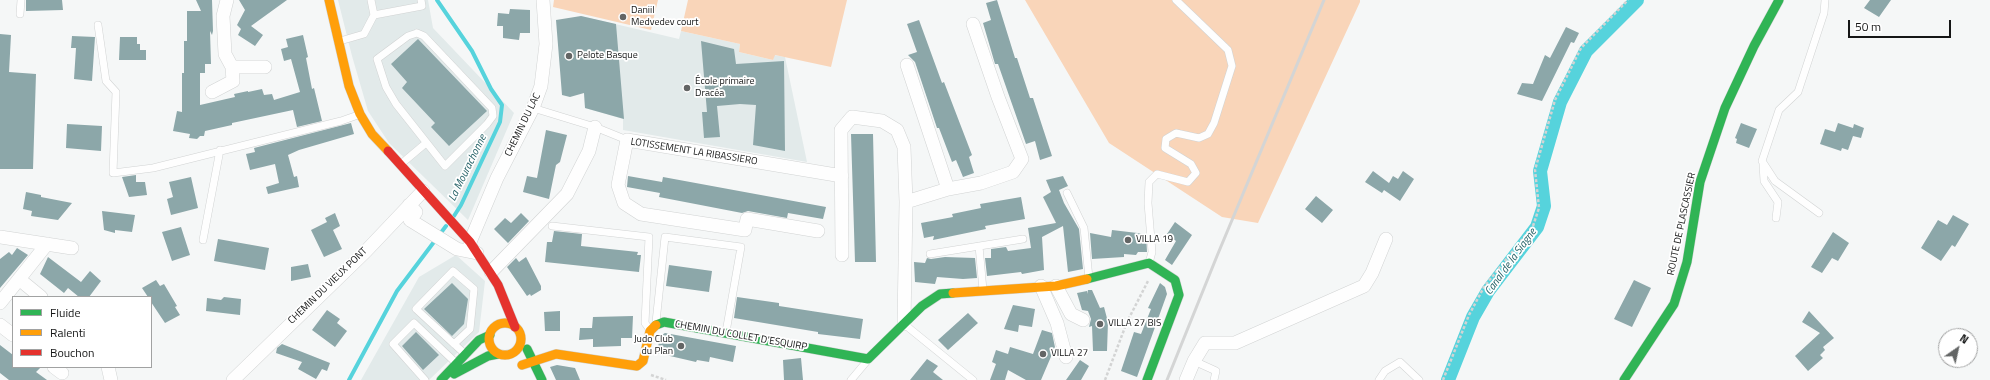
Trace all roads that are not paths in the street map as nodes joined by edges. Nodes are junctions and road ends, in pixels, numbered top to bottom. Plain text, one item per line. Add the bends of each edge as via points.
1 (20, 0) edge
2 (227, 0) edge
3 (329, 0) edge
4 (371, 0) edge
5 (421, 0) edge
6 (543, 0) edge
7 (1176, 0) edge
8 (1780, 0) edge
9 (1825, 0) edge
10 (20, 14) dead end
11 (374, 15) junction
12 (973, 24) dead end
13 (98, 25) dead end
14 (338, 42) junction
15 (907, 65) dead end
16 (232, 67) junction
17 (265, 67) dead end
18 (212, 92) dead end
19 (533, 108) junction
20 (360, 114) junction
21 (595, 127) junction
22 (627, 140) junction
23 (426, 143) junction
24 (220, 150) junction
25 (1762, 161) junction
26 (400, 166) junction
27 (842, 176) junction
28 (948, 190) junction
29 (1067, 193) dead end
30 (427, 196) junction
31 (906, 202) junction
32 (409, 205) junction
33 (1818, 212) dead end
34 (1776, 218) dead end
35 (552, 226) dead end
36 (818, 231) dead end
37 (0, 237) edge
38 (1023, 239) dead end
39 (1386, 239) dead end
40 (203, 240) dead end
41 (470, 243) junction
42 (47, 244) junction
43 (979, 246) junction
44 (72, 248) dead end
45 (930, 254) dead end
46 (842, 255) dead end
47 (1149, 263) junction
48 (491, 272) junction
49 (19, 279) junction
50 (1089, 279) junction
51 (498, 285) junction
52 (1041, 286) junction
53 (1056, 286) junction
54 (983, 290) junction
55 (39, 296) edge
56 (0, 303) edge
57 (1083, 320) dead end
58 (904, 324) junction
59 (515, 327) junction
60 (653, 328) junction
61 (492, 331) junction
62 (726, 333) junction
63 (521, 337) junction
64 (454, 344) junction
65 (465, 354) junction
66 (498, 354) junction
67 (511, 354) junction
68 (1066, 358) dead end
69 (868, 359) junction
70 (533, 360) junction
71 (1194, 361) junction
72 (456, 363) junction
73 (522, 365) junction
74 (108, 368) edge
75 (111, 380) edge
76 (233, 380) edge
77 (425, 380) edge
78 (442, 380) edge
79 (532, 380) edge
80 (542, 380) edge
81 (851, 380) edge
82 (973, 380) edge
83 (1147, 380) edge
84 (1186, 380) edge
85 (1214, 380) edge
86 (1379, 380) edge
87 (1419, 380) edge
88 (1624, 380) edge

1 - 10 lane
2 - 16 street via 223,16 225,54
3 - 14 street
4 - 11 lane
5 - 11 lane via 422,6
6 - 19 street, CHEMIN DU LAC via 546,44 542,86
7 - 47 lane via 1228,50 1232,66 1208,134 1199,138 1176,133 1166,139 1165,148 1191,164 1196,173 1188,182 1158,174 1149,182 1152,252
8 - 88 street, ROUTE DE PLASCASSIER via 1754,46 1725,108 1700,182 1687,262 1674,304
9 - 25 lane via 1824,13 1798,92 1779,110
11 - 14 lane via 364,34
12 - 28 street via 1022,159 1013,172 981,183
13 - 24 lane via 106,81 116,92 113,173 152,168
14 - 20 street via 349,86
15 - 28 street
16 - 17 street
16 - 18 street via 233,80
19 - 21 lane
19 - 41 street, CHEMIN DU LAC via 497,178
20 - 24 lane via 341,121
20 - 26 street via 372,134
21 - 22 lane
21 - 48 street via 589,151 567,194
22 - 27 street, LOTISSEMENT LA RIBASSIERO
22 - 36 street, LOTISSEMENT LA RIBASSIERO via 618,185 624,203 641,214 745,230 747,219
23 - 23 lane via 386,87 377,59 408,36 417,34 424,36 492,108 492,116 487,124 445,166
23 - 26 lane
24 - 40 lane
25 - 33 lane via 1775,181
25 - 34 lane via 1764,181 1778,202
26 - 30 street
27 - 31 street via 841,130 852,116 882,121 896,130 904,147
27 - 46 street
28 - 31 street
29 - 50 lane via 1084,228
30 - 32 street, CHEMIN DU VIEUX PONT
30 - 41 street
31 - 58 street
32 - 41 street via 416,212 410,220 426,231 458,249
32 - 76 street, CHEMIN DU VIEUX PONT via 366,251
35 - 60 lane via 648,237 645,323
37 - 42 street
38 - 43 lane
39 - 71 street via 1364,286 1234,343 1204,343
41 - 48 street
42 - 44 street
42 - 49 street
43 - 45 lane
43 - 54 lane
47 - 50 street
47 - 83 street via 1175,280 1179,295
48 - 51 street
49 - 55 street
49 - 56 street
50 - 53 street
51 - 59 street
51 - 61 street
52 - 53 street
52 - 54 street
52 - 68 street via 1057,323
53 - 57 street via 1071,314
54 - 58 street via 940,294 922,306
58 - 69 street
58 - 82 lane
59 - 61 street via 507,324
59 - 63 street
60 - 62 street, CHEMIN DU COLLET D'ESQUIRP via 664,322
60 - 62 lane via 665,236 741,247
60 - 70 street via 643,361 638,366 556,354
61 - 65 street
61 - 66 street via 491,348
62 - 69 street, CHEMIN DU COLLET D'ESQUIRP
63 - 67 street via 518,348
63 - 70 street
64 - 64 lane via 416,309 453,271 474,289 470,329
64 - 65 lane
65 - 72 street
66 - 67 street
66 - 78 street via 488,356
67 - 73 street
69 - 81 lane
70 - 73 street
70 - 80 street
71 - 84 street
71 - 85 lane via 1216,371
72 - 77 lane via 414,323 392,344
72 - 78 street
73 - 79 street
74 - 75 street
86 - 87 lane via 1385,371 1400,362

